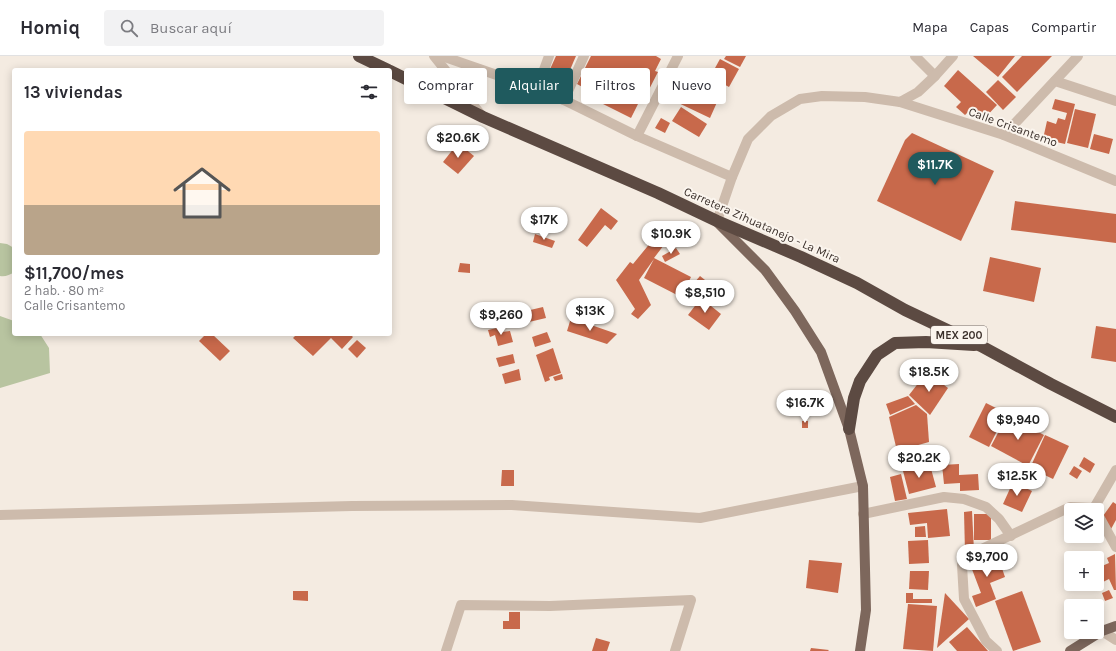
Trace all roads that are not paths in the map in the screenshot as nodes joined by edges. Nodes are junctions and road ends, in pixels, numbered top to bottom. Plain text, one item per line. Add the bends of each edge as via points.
1 (360, 56) edge
2 (434, 56) edge
3 (442, 56) edge
4 (549, 56) edge
5 (584, 56) edge
6 (678, 56) edge
7 (915, 56) edge
8 (953, 56) edge
9 (1078, 56) edge
10 (383, 68) edge
11 (545, 68) edge
12 (392, 72) edge
13 (495, 74) edge
14 (935, 76) junction
15 (573, 80) edge
16 (1055, 81) junction
17 (1116, 101) edge
18 (900, 102) junction
19 (572, 104) edge
20 (483, 117) junction
21 (1004, 135) junction
22 (637, 136) junction
23 (732, 177) junction
24 (1116, 181) edge
25 (717, 221) junction
26 (981, 346) junction
27 (1116, 417) edge
28 (849, 429) junction
29 (1116, 470) edge
30 (863, 486) junction
31 (1100, 503) edge
32 (1064, 511) edge
33 (863, 514) junction
34 (0, 515) edge
35 (1104, 525) edge
36 (1011, 536) junction
37 (1116, 547) edge
38 (1116, 626) edge
39 (1104, 630) edge
40 (1104, 632) edge
41 (1089, 639) edge
42 (1116, 640) edge
43 (446, 651) edge
44 (674, 651) edge
45 (860, 651) edge
46 (997, 651) edge
47 (1070, 651) edge

1 - 10 highway, Carretera Zihuatanejo - La Mira / MEX 200
2 - 20 street
3 - 13 street
4 - 11 street
5 - 15 street
6 - 22 street
7 - 14 street
8 - 14 street
9 - 16 street
12 - 20 highway, Carretera Zihuatanejo - La Mira / MEX 200
14 - 18 street via 918,92
16 - 17 street
16 - 21 street
18 - 21 street, Calle Crisantemo
18 - 23 street, Calle Crisantemo via 858,97 822,96 800,99 771,116 748,139
19 - 22 street
20 - 25 highway, Carretera Zihuatanejo - La Mira / MEX 200
21 - 24 street, Calle Crisantemo
22 - 23 street
23 - 25 street, Calle Crisantemo
25 - 26 highway, Carretera Zihuatanejo - La Mira / MEX 200 via 801,257
25 - 28 main road via 765,270 795,311 820,352
26 - 27 highway, Carretera Zihuatanejo - La Mira / MEX 200
26 - 28 highway via 926,342 895,343 877,355 860,381 854,398
28 - 30 main road
29 - 31 street
30 - 33 main road
30 - 34 street via 700,518 512,505 352,506
32 - 36 street
33 - 36 street via 944,497 964,498 986,507 999,519
33 - 45 main road via 866,610
35 - 37 street
36 - 46 street via 967,556 962,565 964,599 986,641
38 - 39 main road
40 - 42 street
41 - 47 main road
43 - 44 street via 461,605 550,606 691,600

